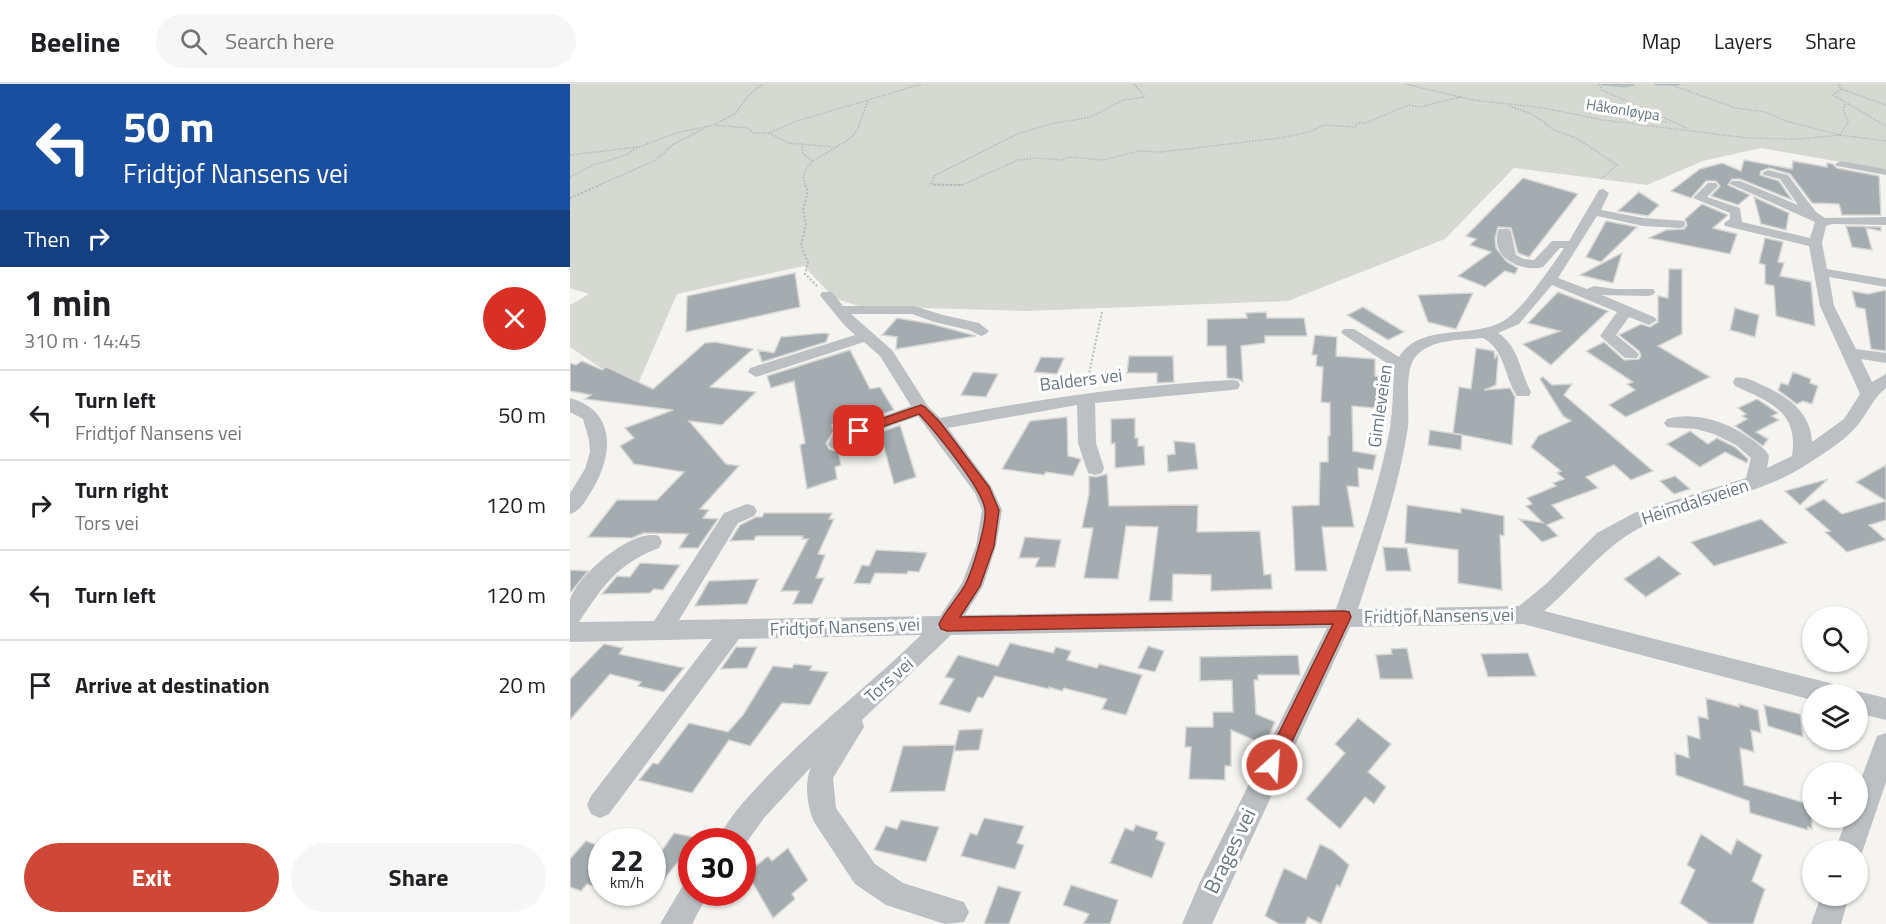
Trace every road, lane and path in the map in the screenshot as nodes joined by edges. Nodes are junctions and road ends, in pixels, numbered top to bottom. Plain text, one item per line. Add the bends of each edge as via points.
1 (762, 84) edge
2 (922, 84) edge
3 (1134, 84) edge
4 (1405, 84) edge
5 (1599, 84) edge
6 (1668, 84) edge
7 (1838, 84) edge
8 (1841, 89) junction
9 (1460, 97) junction
10 (868, 100) junction
11 (1846, 102) junction
12 (1504, 104) junction
13 (1886, 105) edge
14 (1641, 118) dead end
15 (1672, 122) junction
16 (714, 125) junction
17 (1886, 126) edge
18 (1698, 130) junction
19 (769, 133) junction
20 (1840, 135) junction
21 (1886, 141) edge
22 (802, 146) junction
23 (639, 147) junction
24 (835, 147) junction
25 (570, 155) edge
26 (813, 161) junction
27 (1841, 164) dead end
28 (1886, 172) edge
29 (1768, 173) dead end
30 (570, 177) edge
31 (1736, 184) dead end
32 (1712, 186) dead end
33 (1603, 193) joint
34 (570, 198) edge
35 (1594, 212) junction
36 (1885, 216) edge
37 (1817, 218) junction
38 (1679, 224) dead end
39 (1504, 232) dead end
40 (1815, 243) junction
41 (1572, 245) junction
42 (1821, 272) junction
43 (1551, 277) junction
44 (1886, 283) edge
45 (1648, 292) dead end
46 (834, 303) junction
47 (1626, 311) junction
48 (1102, 312) dead end
49 (1649, 320) dead end
50 (981, 331) dead end
51 (1349, 332) dead end
52 (1485, 333) junction
53 (865, 337) junction
54 (1851, 353) junction
55 (1631, 355) dead end
56 (1886, 358) edge
57 (1402, 366) junction
58 (756, 372) dead end
59 (1886, 379) edge
60 (1741, 382) dead end
61 (1232, 385) dead end
62 (1523, 392) dead end
63 (1868, 394) junction
64 (1089, 398) junction
65 (570, 404) edge
66 (921, 409) junction
67 (1673, 423) dead end
68 (936, 425) junction
69 (837, 444) dead end
70 (1801, 460) junction
71 (1095, 468) dead end
72 (1755, 482) junction
73 (573, 500) edge
74 (747, 511) dead end
75 (652, 542) dead end
76 (1523, 615) junction
77 (1344, 617) junction
78 (570, 618) edge
79 (947, 624) junction
80 (660, 631) junction
81 (732, 631) junction
82 (570, 632) edge
83 (1802, 687) edge
84 (1868, 705) edge
85 (1886, 709) edge
86 (845, 719) junction
87 (1886, 745) edge
88 (600, 805) dead end
89 (741, 828) edge
90 (1853, 840) edge
91 (686, 906) edge
92 (1832, 906) edge
93 (954, 912) dead end
94 (675, 924) edge
95 (1197, 924) edge
96 (1826, 924) edge

1 - 16 path via 735,114
2 - 10 path
3 - 9 path via 1145,97 1123,100 1091,117 1050,124 1006,138 934,176 931,184 962,185 1018,160 1103,159 1139,151 1161,152 1279,138 1324,125 1355,127 1409,105
4 - 9 path, Håkonløypa
5 - 15 path via 1602,90
6 - 20 path via 1736,108 1765,112
7 - 8 path
8 - 11 path via 1833,95
8 - 13 path
9 - 12 path, Håkonløypa
10 - 19 path
10 - 24 path via 857,131
11 - 17 path
11 - 20 path via 1843,109 1848,122
12 - 18 path, Håkonløypa via 1623,123
12 - 33 path via 1532,114 1617,165 1601,177
14 - 15 path
15 - 18 path
16 - 19 path
16 - 23 path via 676,133
16 - 34 path via 690,134 656,160
18 - 20 path, Håkonløypa via 1747,138
19 - 22 path via 778,140
20 - 21 path
22 - 24 path
22 - 26 path via 803,154
23 - 25 path
23 - 30 path
24 - 26 path
26 - 46 path via 802,179 808,191 803,210 807,224 801,245 808,263 805,274
27 - 28 street
29 - 37 street via 1784,177
31 - 37 street
32 - 40 street via 1699,198 1736,212 1733,224
33 - 35 street, Gimleveien
35 - 38 street via 1643,222
35 - 41 street, Gimleveien
36 - 37 street
37 - 40 street
39 - 41 street via 1508,256 1530,265 1538,264 1557,244
40 - 42 street
41 - 43 street, Gimleveien
42 - 44 street
42 - 54 street via 1827,306
43 - 45 street via 1603,292
43 - 47 street
43 - 52 street, Gimleveien via 1514,321
46 - 50 street via 914,310
46 - 53 street, Tors vei
47 - 49 street
47 - 55 street via 1608,336
48 - 64 path via 1089,374
51 - 57 street
52 - 57 street, Gimleveien via 1437,339 1417,347
52 - 62 street via 1507,348 1515,379
53 - 58 street
53 - 66 street, Tors vei via 886,353
54 - 56 street
54 - 63 street
57 - 77 street, Gimleveien via 1394,451
59 - 63 street, Heimdalsveien
60 - 70 street via 1789,409 1800,423
61 - 64 street, Balders vei
63 - 70 street, Heimdalsveien via 1850,423
64 - 68 street, Balders vei
64 - 71 street via 1085,441
65 - 73 street via 590,416 599,442 598,460 590,478
66 - 68 street, Tors vei
66 - 69 street via 839,438
67 - 72 street via 1715,428 1753,448 1760,456
68 - 79 street, Tors vei via 984,491 992,510 986,546 972,586
70 - 72 street, Heimdalsveien
72 - 76 street, Heimdalsveien via 1641,518 1604,539
74 - 80 street via 731,518
75 - 78 street via 617,556
76 - 77 street, Fridtjof Nansens vei
76 - 83 street, Fridtjof Nansens vei
77 - 79 street, Fridtjof Nansens vei
77 - 95 street, Brages vei
79 - 81 street, Fridtjof Nansens vei
79 - 86 street, Tors vei
80 - 81 street, Fridtjof Nansens vei
80 - 82 street, Fridtjof Nansens vei
81 - 88 street
84 - 85 street
86 - 89 street, Tors vei via 797,763
86 - 93 street via 852,727 820,777 823,813 865,874 896,895
87 - 90 street
91 - 94 street
92 - 96 street

